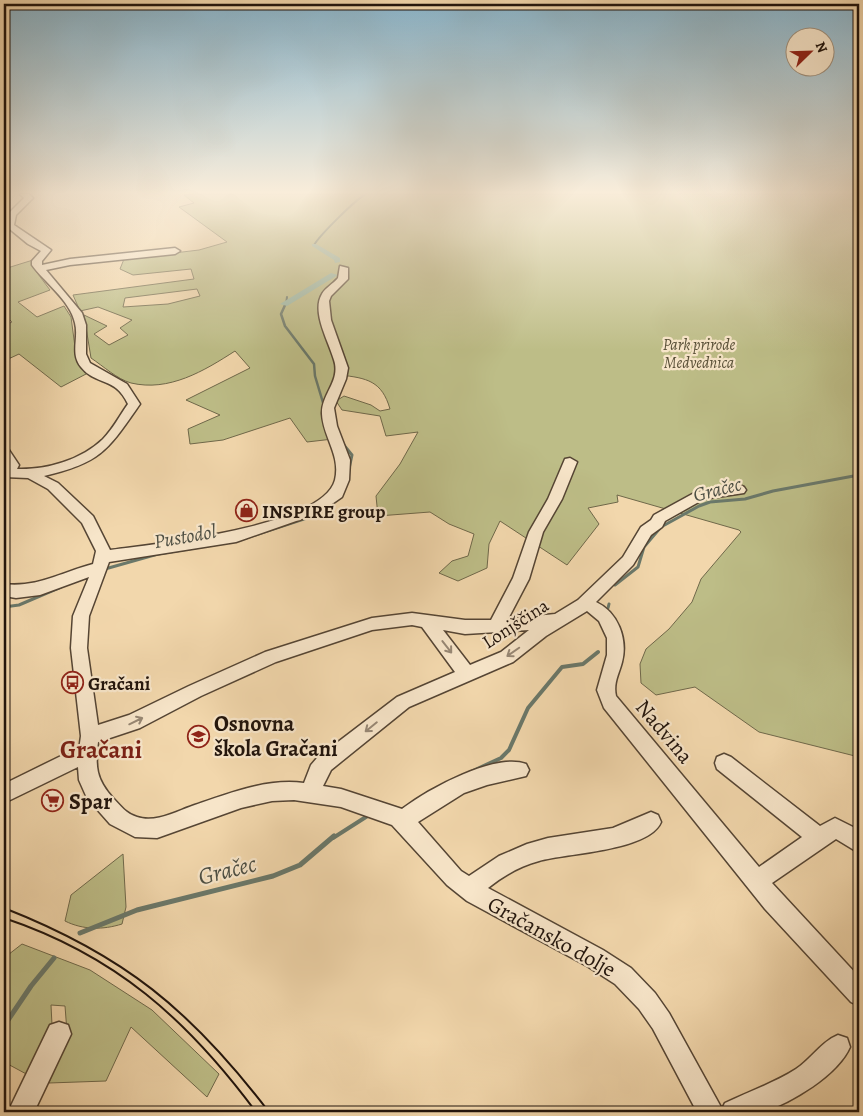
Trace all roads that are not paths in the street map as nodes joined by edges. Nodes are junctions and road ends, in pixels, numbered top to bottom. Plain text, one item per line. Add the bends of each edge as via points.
1 (39, 246) edge
2 (175, 251) dead end
3 (343, 268) dead end
4 (39, 269) junction
5 (4, 453) edge
6 (570, 462) dead end
7 (59, 468) junction
8 (6, 473) edge
9 (30, 474) junction
10 (46, 481) junction
11 (739, 490) dead end
12 (101, 562) junction
13 (4, 590) edge
14 (584, 604) junction
15 (567, 614) junction
16 (426, 620) junction
17 (497, 626) junction
18 (467, 675) junction
19 (90, 736) junction
20 (87, 756) junction
21 (724, 762) dead end
22 (519, 770) dead end
23 (312, 792) junction
24 (4, 794) edge
25 (403, 821) junction
26 (651, 822) dead end
27 (819, 838) junction
28 (859, 843) edge
29 (757, 881) junction
30 (470, 889) junction
31 (859, 994) edge
32 (59, 1034) dead end
33 (838, 1047) dead end
34 (21, 1112) edge
35 (711, 1112) edge
36 (734, 1112) edge

1 - 4 street via 46,250 37,261
2 - 4 street via 70,262
3 - 12 street via 343,279 325,296 324,302 343,369 330,421 345,464 337,494 325,504 299,516 236,537
4 - 7 street via 80,319 80,353 84,363 120,383 134,404 106,443 91,454
5 - 8 street via 12,465
6 - 17 street via 555,499 536,532 521,579
7 - 9 street
7 - 10 street
8 - 9 street
9 - 10 street
10 - 12 street via 88,520 100,543
11 - 14 street, Lonjščina via 701,495 659,518 646,531 628,561
12 - 13 street via 31,591 16,593
12 - 19 street via 82,610 78,636
14 - 15 street, Lonjščina
14 - 29 street, Nadvina via 599,608 612,631 615,657 604,690 610,703
15 - 17 street via 537,623
15 -> 18 street, Lonjščina via 507,656
16 - 17 street via 465,627
16 -> 18 street
19 -> 16 street via 134,722 290,650 386,621
18 -> 23 street, Lonjščina via 403,702 324,764 318,771
19 - 20 street
20 - 23 street via 89,780 94,791 117,817 134,827 157,828 263,794
20 - 24 street
21 - 27 street, Nadvina
22 - 25 street via 489,774 462,783
23 - 25 street via 369,806
25 - 30 street, Gračansko dolje via 444,869
26 - 30 street, Gračansko dolje via 614,839 533,852 490,873
27 - 28 street via 835,828
27 - 29 street
29 - 31 street, Nadvina
30 - 35 street, Gračansko dolje via 623,976 661,1021
32 - 34 street
33 - 36 street via 803,1079

